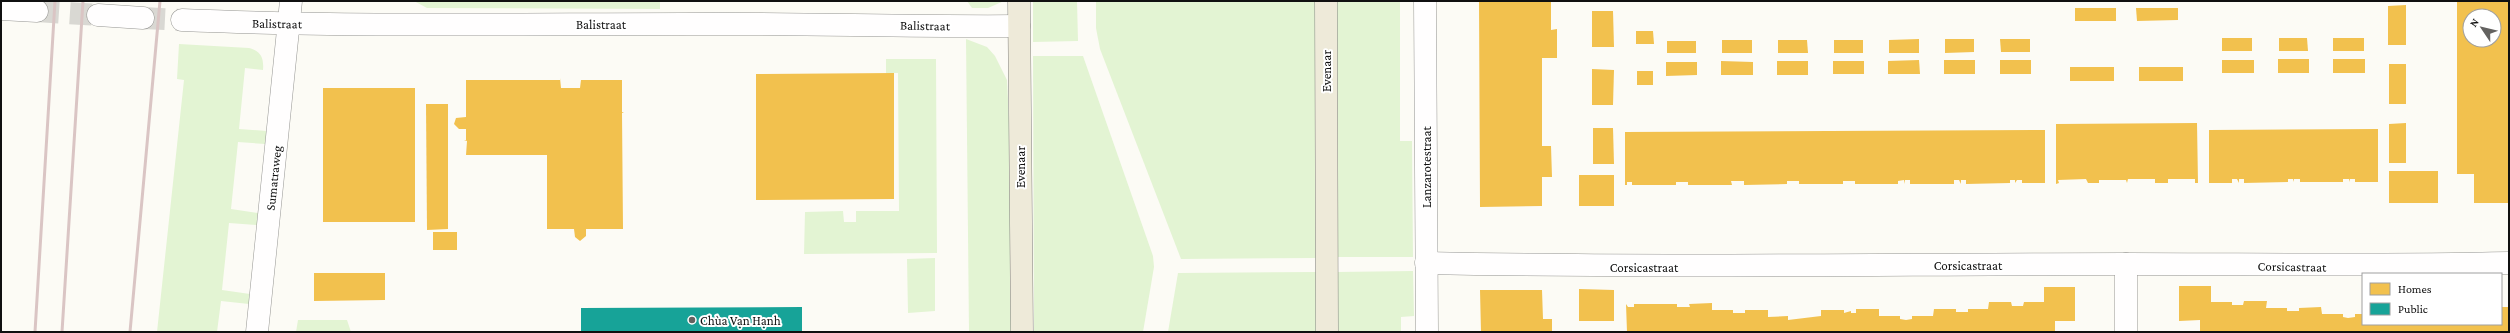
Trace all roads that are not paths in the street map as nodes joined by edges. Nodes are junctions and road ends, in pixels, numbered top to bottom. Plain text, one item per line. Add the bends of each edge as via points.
1 (291, 1) edge
2 (1019, 1) edge
3 (1326, 1) edge
4 (1425, 1) edge
5 (1, 9) edge
6 (38, 11) tunnel mouth
7 (98, 15) tunnel mouth
8 (143, 18) tunnel mouth
9 (182, 20) tunnel mouth
10 (289, 24) junction
11 (1019, 26) junction
12 (2509, 263) edge
13 (1426, 264) junction
14 (2126, 264) junction
15 (258, 332) edge
16 (1022, 332) edge
17 (1327, 332) edge
18 (1427, 332) edge
19 (2126, 332) edge

1 - 10 street, Sumatraweg
2 - 11 main road, Evenaar
3 - 17 main road, Evenaar
4 - 13 street, Lanzarotestraat
5 - 6 street
7 - 8 street
9 - 10 street, Balistraat
10 - 11 street, Balistraat
10 - 15 street, Sumatraweg
11 - 16 main road, Evenaar
12 - 14 street, Corsicastraat via 2378,267
13 - 14 street, Corsicastraat via 1621,267
13 - 18 street, Lanzarotestraat
14 - 19 street

